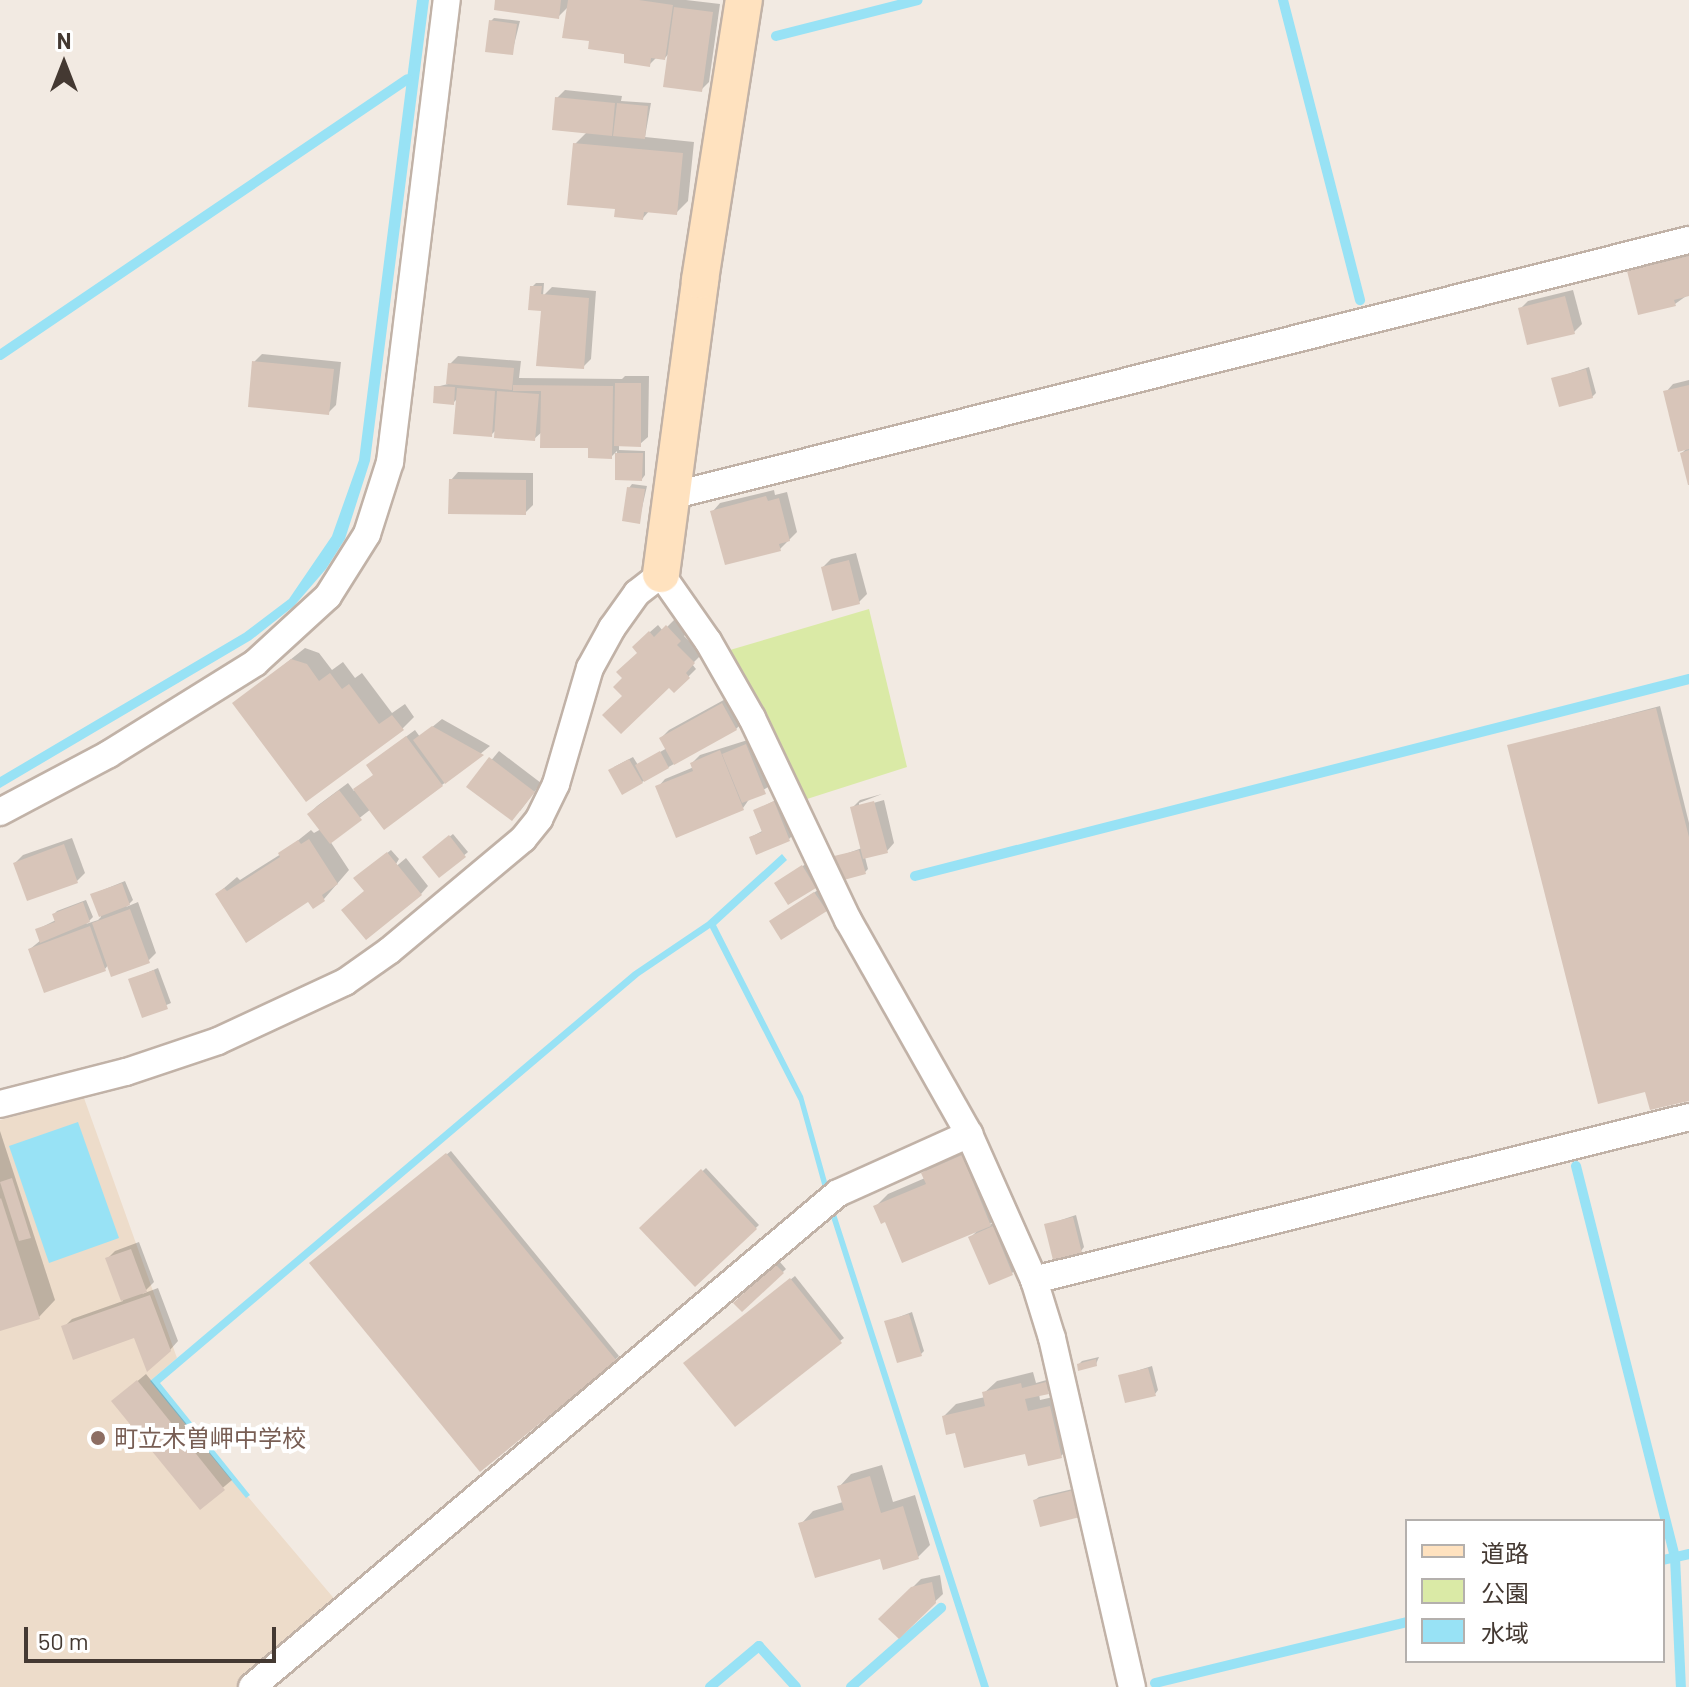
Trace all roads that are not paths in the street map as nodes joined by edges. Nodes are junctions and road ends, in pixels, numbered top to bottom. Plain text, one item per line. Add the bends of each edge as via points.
1 (447, 0) edge
2 (744, 0) edge
3 (1689, 240) edge
4 (671, 496) junction
5 (661, 574) junction
6 (0, 812) edge
7 (0, 1104) edge
8 (1689, 1117) edge
9 (969, 1134) junction
10 (1034, 1280) junction
11 (252, 1687) edge
12 (1132, 1687) edge

1 - 6 street via 390,462 367,534 328,596 255,663 109,754
2 - 4 street
3 - 4 street
4 - 5 street
5 - 7 street via 637,593 590,668 556,784 539,819 523,839 389,951 345,982 218,1041 126,1072
5 - 9 street via 752,718 848,920
8 - 10 street
9 - 10 street
9 - 11 street via 829,1200
10 - 12 street

